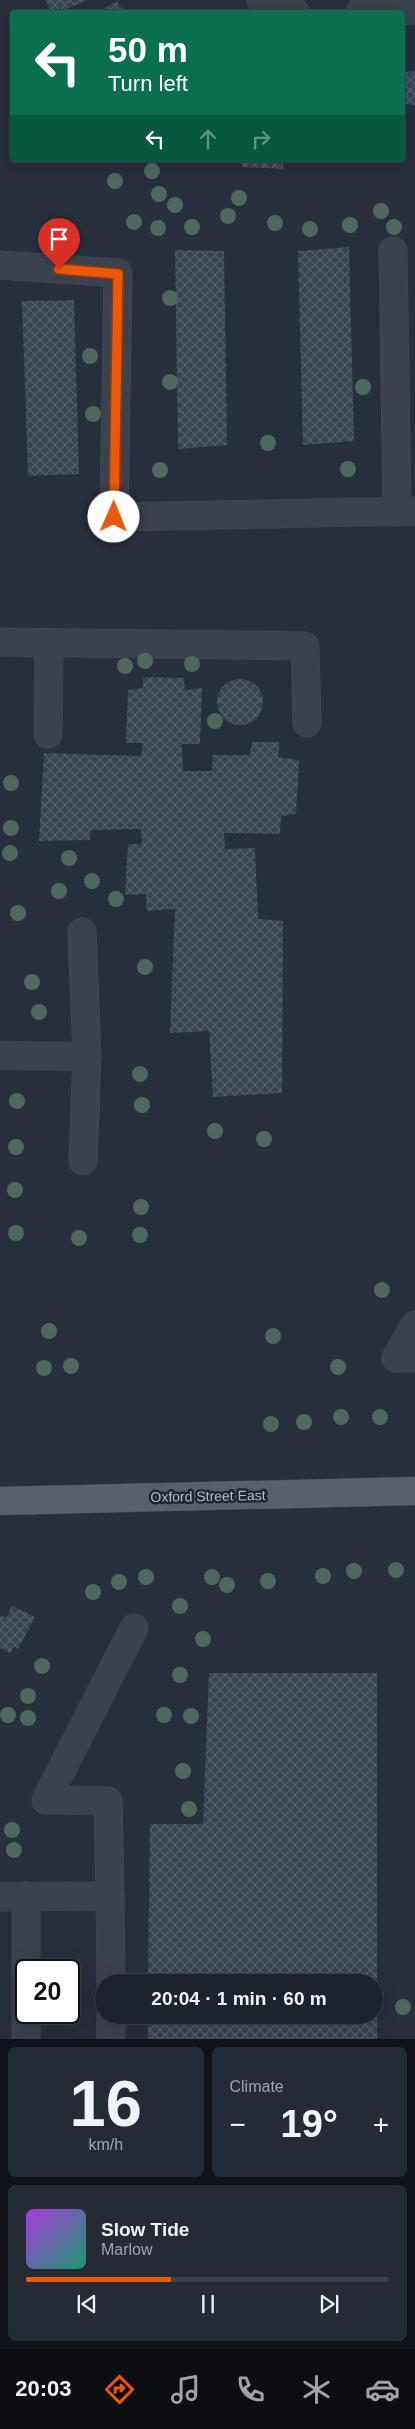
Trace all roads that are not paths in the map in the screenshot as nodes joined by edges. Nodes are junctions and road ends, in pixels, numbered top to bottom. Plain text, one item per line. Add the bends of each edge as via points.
1 (261, 0) edge
2 (289, 10) edge
3 (393, 251) dead end
4 (0, 265) edge
5 (406, 511) edge
6 (0, 642) edge
7 (49, 644) junction
8 (307, 723) dead end
9 (48, 734) dead end
10 (82, 932) dead end
11 (0, 1055) edge
12 (87, 1057) junction
13 (84, 1161) dead end
14 (415, 1326) edge
15 (415, 1358) edge
16 (415, 1491) edge
17 (0, 1501) edge
18 (134, 1628) dead end
19 (13, 1896) edge
20 (110, 1896) junction
21 (111, 1974) edge
22 (111, 2024) edge
23 (26, 2039) edge
24 (111, 2039) edge

1 - 2 street
3 - 5 street
4 - 5 street via 118,274 114,517
6 - 7 street
7 - 8 street via 305,646
7 - 9 street
10 - 12 street
11 - 12 street
12 - 13 street
14 - 15 street via 396,1358
16 - 17 main road, Oxford Street East
18 - 20 street via 46,1800 108,1801
19 - 20 street
19 - 23 street
20 - 21 street
22 - 24 street

